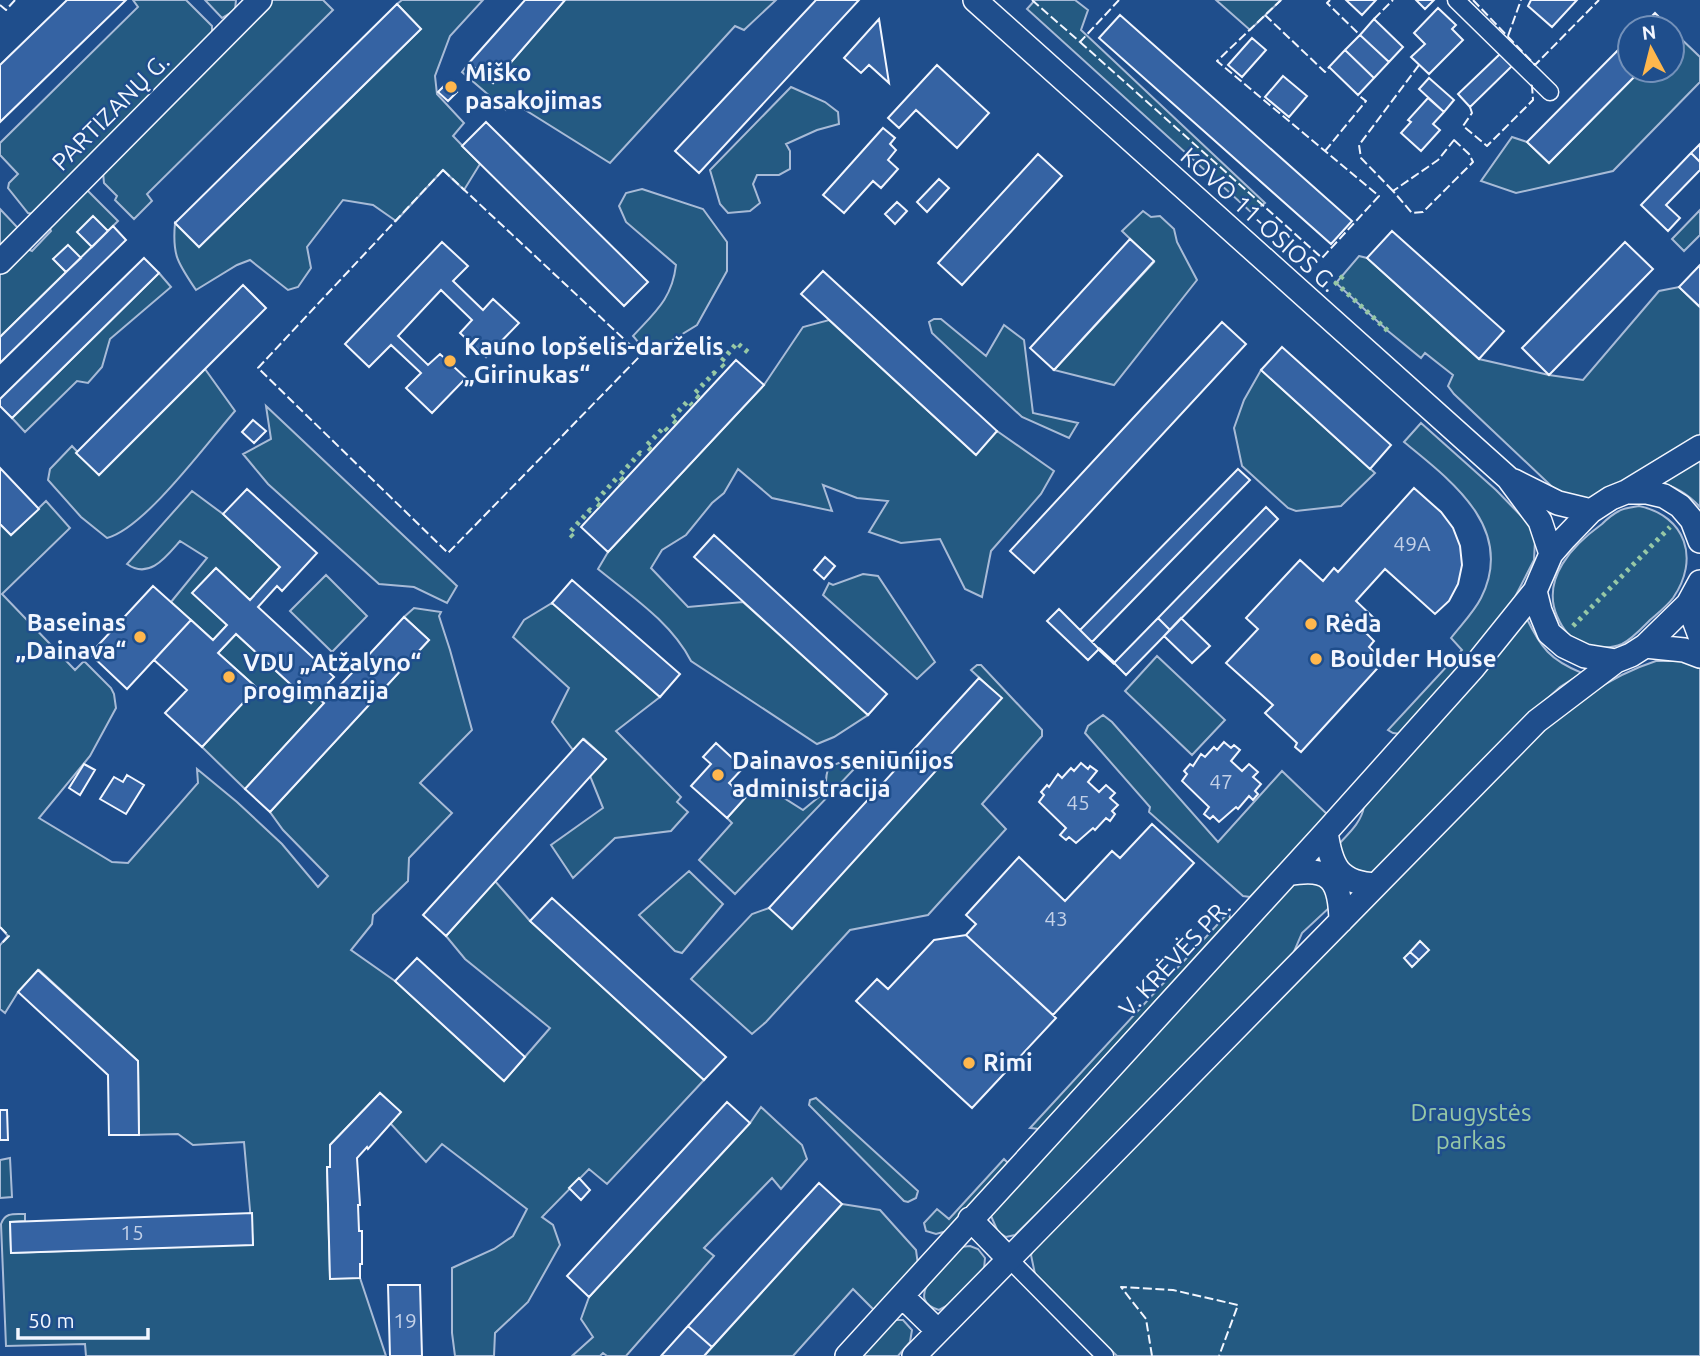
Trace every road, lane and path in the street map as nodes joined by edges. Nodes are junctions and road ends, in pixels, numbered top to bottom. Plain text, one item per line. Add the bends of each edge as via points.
1 (260, 0) edge
2 (975, 0) edge
3 (1456, 0) edge
4 (1550, 92) dead end
5 (0, 262) edge
6 (1700, 447) edge
7 (1508, 478) junction
8 (1626, 492) junction
9 (1591, 511) junction
10 (1700, 541) edge
11 (1550, 554) junction
12 (1700, 582) edge
13 (1535, 591) junction
14 (1688, 604) junction
15 (1700, 636) edge
16 (1645, 646) junction
17 (1700, 656) edge
18 (1616, 661) junction
19 (1326, 832) junction
20 (1288, 874) junction
21 (1376, 885) junction
22 (1341, 921) junction
23 (970, 1220) junction
24 (1008, 1258) junction
25 (902, 1296) junction
26 (938, 1331) junction
27 (847, 1356) edge
28 (914, 1356) edge
29 (1105, 1356) edge

1 - 5 main road, PARTIZANŲ G.
2 - 7 main road, KOVO 11-OSIOS G.
3 - 4 street
6 - 8 main road
7 - 9 main road, KOVO 11-OSIOS G. via 1559,503
7 - 11 main road, KOVO 11-OSIOS G. via 1540,522
8 - 9 main road
8 - 10 main road via 1664,496 1680,506
9 - 11 main road
11 - 13 main road, V. KRĖVĖS PR.
12 - 14 main road
13 - 18 main road via 1549,633 1564,646 1586,656
13 - 19 main road, V. KRĖVĖS PR.
14 - 15 main road
14 - 16 main road
16 - 17 main road
16 - 18 main road
18 - 21 main road via 1537,721
19 - 20 main road, V. KRĖVĖS PR.
19 - 21 main road via 1337,870 1357,884
20 - 22 main road via 1306,870 1328,877 1338,888
20 - 23 main road, V. KRĖVĖS PR.
21 - 22 main road
22 - 24 main road
23 - 24 main road
23 - 25 main road, V. KRĖVĖS PR.
24 - 26 main road
24 - 29 street
25 - 26 main road
25 - 27 main road, V. KRĖVĖS PR.
26 - 28 main road

